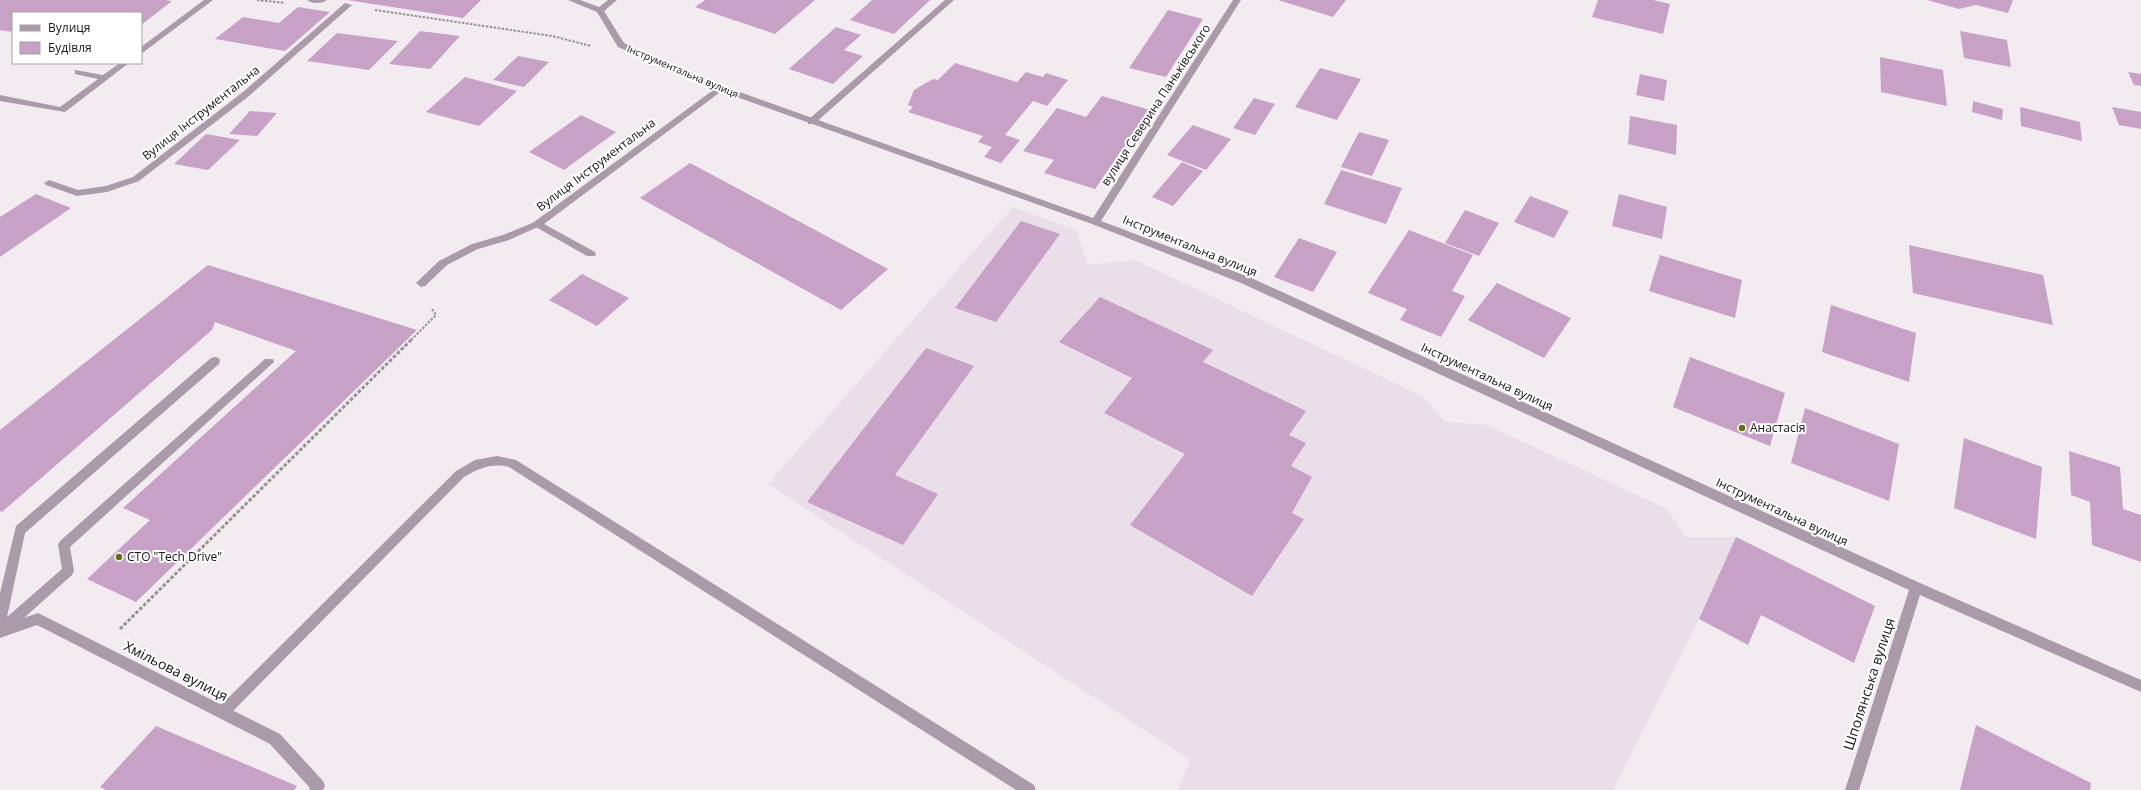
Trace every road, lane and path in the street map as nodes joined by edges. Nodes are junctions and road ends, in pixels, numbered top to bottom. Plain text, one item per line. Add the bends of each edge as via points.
1 (209, 0) edge
2 (311, 0) edge
3 (323, 0) edge
4 (572, 0) edge
5 (613, 0) edge
6 (950, 0) edge
7 (1237, 0) edge
8 (348, 6) joint
9 (600, 10) junction
10 (552, 36) dead end
11 (142, 50) edge
12 (124, 64) edge
13 (78, 72) dead end
14 (105, 78) junction
15 (720, 88) junction
16 (0, 98) edge
17 (810, 122) junction
18 (49, 183) dead end
19 (1095, 222) junction
20 (537, 224) junction
21 (591, 254) dead end
22 (421, 283) joint
23 (215, 361) dead end
24 (269, 362) dead end
25 (1916, 588) junction
26 (0, 621) edge
27 (0, 631) edge
28 (99, 650) junction
29 (2141, 686) edge
30 (223, 712) junction
31 (316, 790) edge
32 (1028, 790) edge
33 (1852, 790) edge

1 - 11 street
2 - 3 street
4 - 9 street
5 - 9 street
6 - 17 street
7 - 19 street, вулиця Северина Паньківського
8 - 10 path
8 - 18 street, Вулиця Інструментальна via 246,94 136,179 107,189 77,192
9 - 15 street, Інструментальна вулиця via 621,45
12 - 14 street
13 - 14 street
14 - 16 street via 62,110
15 - 17 street, Інструментальна вулиця
15 - 20 street, Вулиця Інструментальна
17 - 19 street, Інструментальна вулиця
19 - 25 street, Інструментальна вулиця via 1245,280
20 - 21 street, Вулиця Інструментальна
20 - 22 street via 506,238 476,246 443,263
22 - 28 path via 422,298 436,315
23 - 26 street via 20,530
24 - 27 street via 64,545 68,571
25 - 29 street, Інструментальна вулиця
25 - 33 street, Шполянська вулиця
27 - 28 street, Хмільова вулиця via 38,619
28 - 30 street, Хмільова вулиця
30 - 31 street, Хмільова вулиця via 275,739 318,786
30 - 32 street via 460,474 477,463 496,459 519,467

